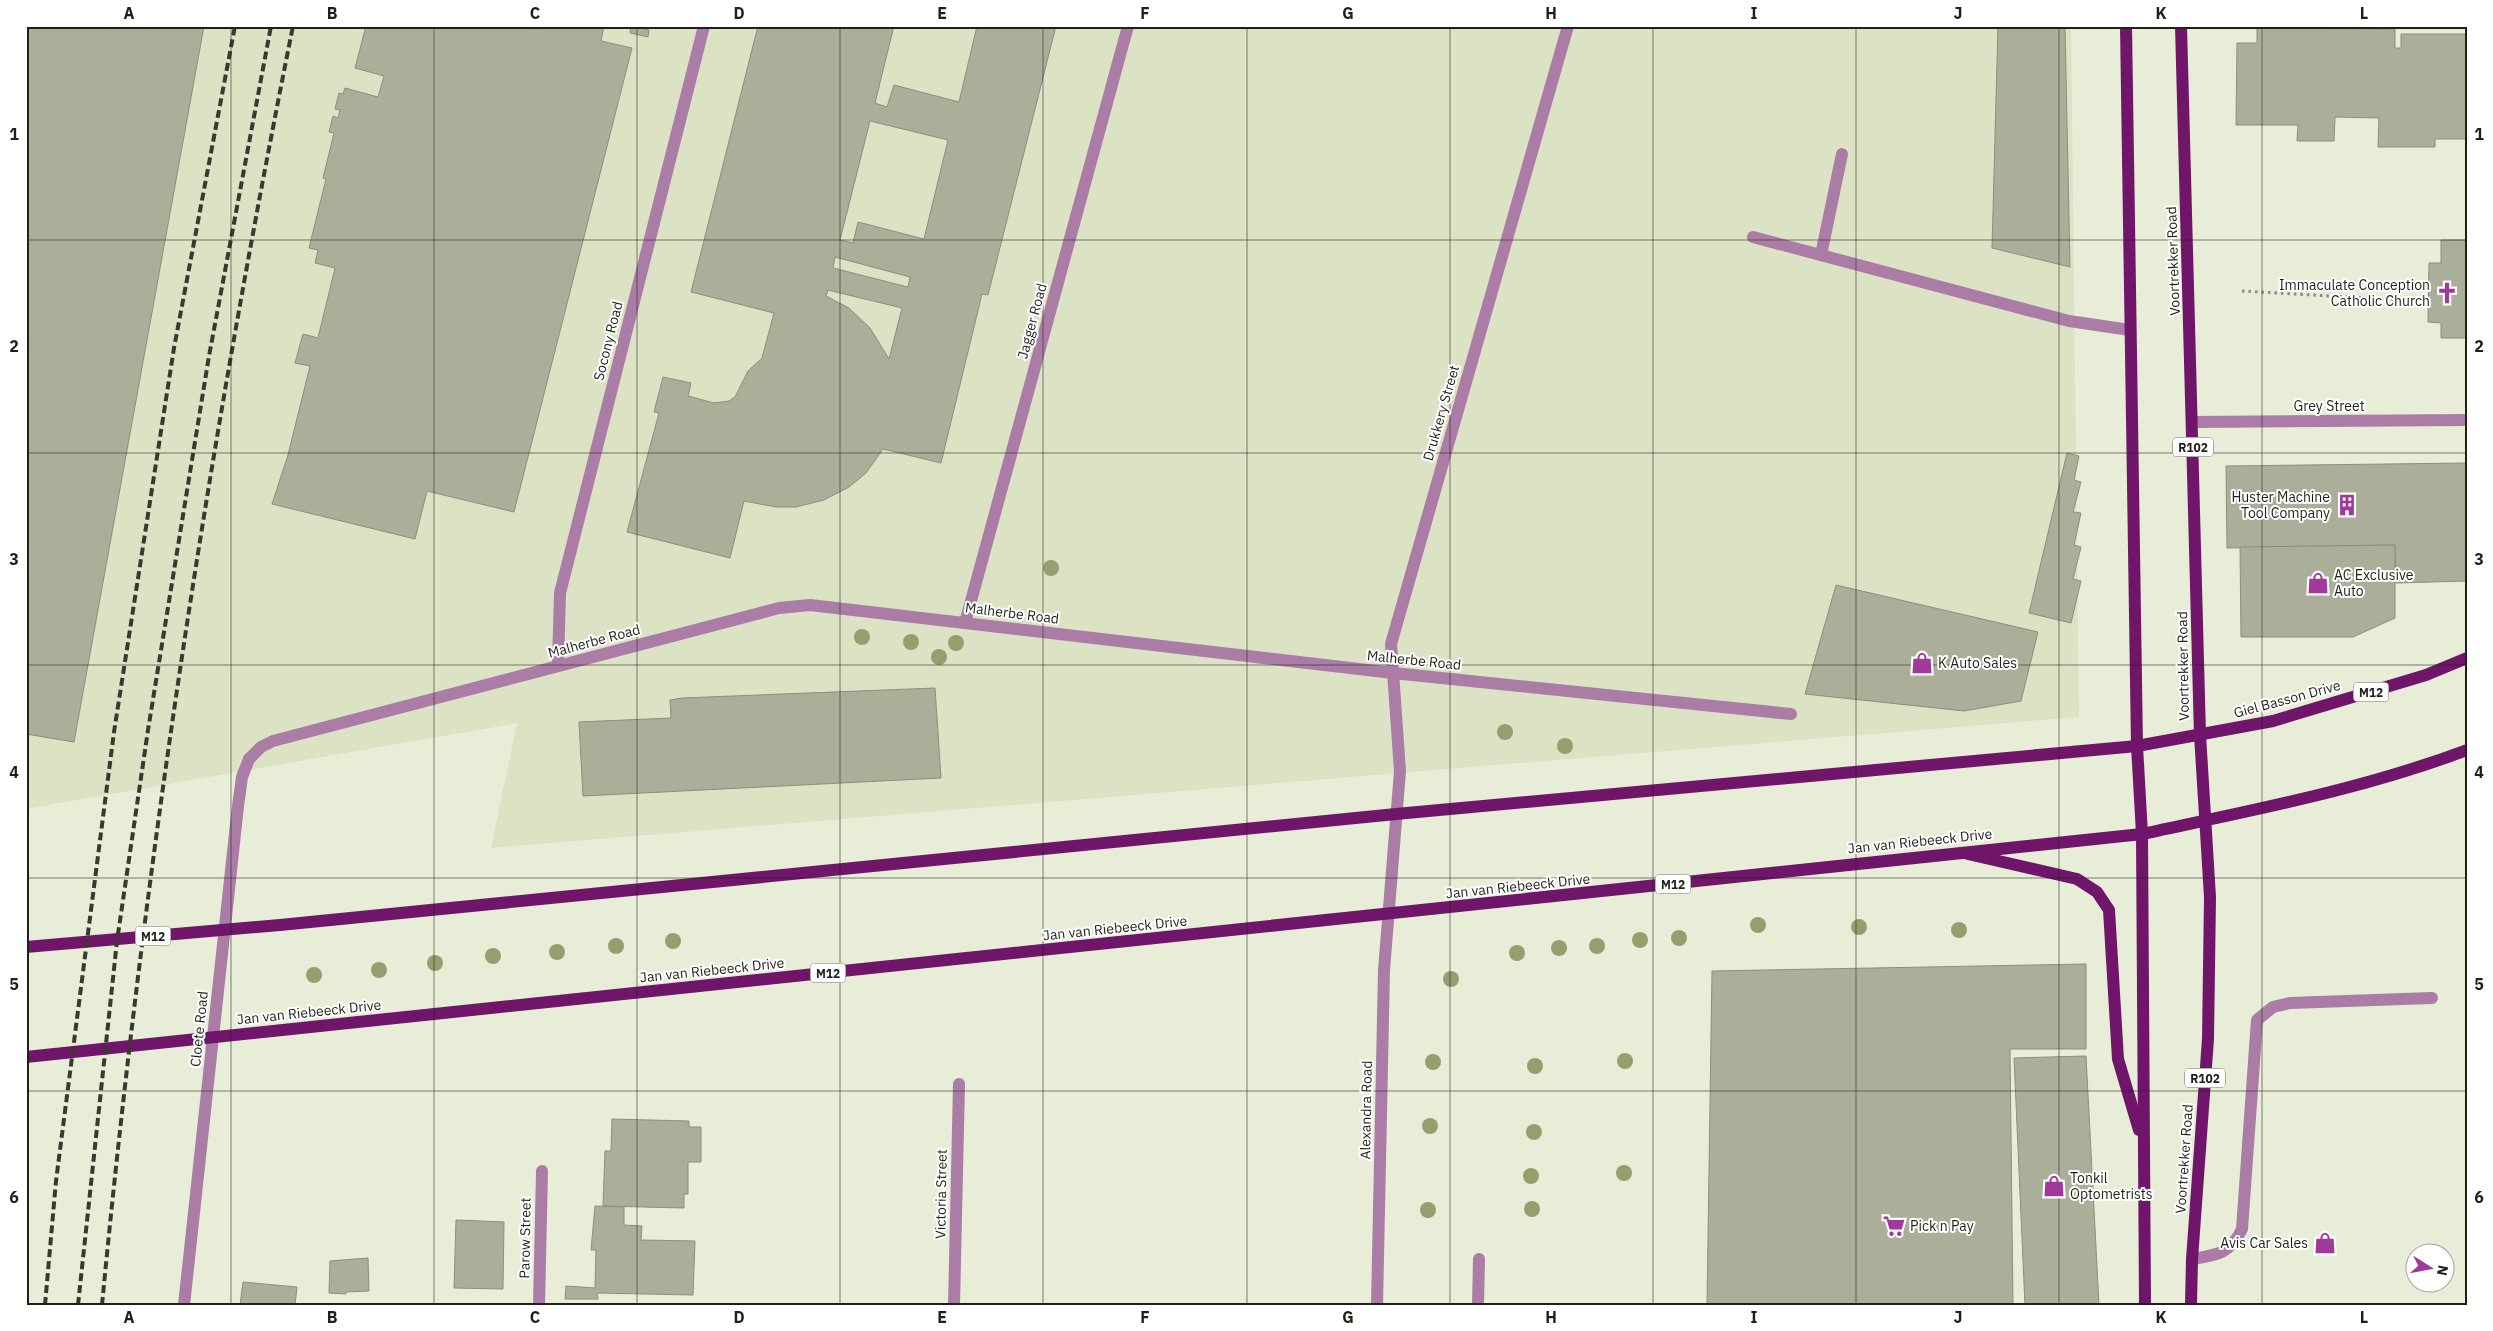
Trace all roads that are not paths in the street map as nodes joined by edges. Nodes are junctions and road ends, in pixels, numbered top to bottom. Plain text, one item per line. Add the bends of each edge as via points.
1 (704, 26) edge
2 (1128, 26) edge
3 (1568, 26) edge
4 (2126, 26) edge
5 (2182, 26) edge
6 (1842, 154) dead end
7 (1754, 237) dead end
8 (1821, 255) junction
9 (2130, 330) junction
10 (2467, 420) edge
11 (2192, 422) junction
12 (966, 623) junction
13 (2467, 658) edge
14 (558, 665) junction
15 (1393, 673) junction
16 (1791, 714) dead end
17 (2200, 735) junction
18 (2138, 746) junction
19 (2467, 750) edge
20 (249, 759) joint
21 (1396, 814) junction
22 (2206, 820) junction
23 (2142, 834) junction
24 (1958, 852) junction
25 (1388, 915) junction
26 (26, 947) edge
27 (2432, 998) dead end
28 (26, 1057) edge
29 (959, 1084) dead end
30 (2143, 1145) junction
31 (542, 1171) dead end
32 (1479, 1259) dead end
33 (2192, 1259) junction
34 (184, 1305) edge
35 (539, 1305) edge
36 (954, 1305) edge
37 (1377, 1305) edge
38 (1478, 1305) edge
39 (2145, 1305) edge
40 (2191, 1305) edge

1 - 14 street, Socony Road via 560,592
2 - 12 street, Jagger Road
3 - 15 street, Drukkery Street via 1391,644
4 - 9 main road
5 - 11 main road, Voortrekker Road / R102
6 - 8 street
7 - 8 street
8 - 9 street via 2069,321
9 - 18 main road
10 - 11 street, Grey Street
11 - 17 main road, Voortrekker Road / R102
12 - 14 street, Malherbe Road via 810,605 787,607
12 - 15 street, Malherbe Road
13 - 17 main road, Giel Basson Drive / M12 via 2426,675 2273,721
14 - 20 street, Malherbe Road via 273,740
15 - 16 street, Malherbe Road
15 - 21 street, Drukkery Street via 1400,772
17 - 18 main road, M12
17 - 22 main road, Voortrekker Road / R102
18 - 21 main road, M12
18 - 23 main road
19 - 22 main road, M12 via 2380,780
20 - 34 street, Cloete Road via 242,777 238,806
21 - 25 street, Alexandra Road
21 - 26 main road, M12 via 280,925
22 - 23 main road, Jan van Riebeeck Drive / M12
22 - 33 main road, Voortrekker Road / R102 via 2210,897 2208,1039
23 - 24 main road, Jan van Riebeeck Drive / M12
23 - 30 main road
24 - 25 main road, Jan van Riebeeck Drive / M12
24 - 30 main road via 2077,879 2097,892 2109,910 2118,1060
25 - 28 main road, Jan van Riebeeck Drive / M12
25 - 37 street, Alexandra Road
27 - 33 street via 2290,1003 2273,1007 2257,1020 2242,1228 2229,1248 2214,1256
29 - 36 street, Victoria Street
30 - 39 main road
31 - 35 street, Parow Street
32 - 38 street
33 - 40 main road, Voortrekker Road / R102

